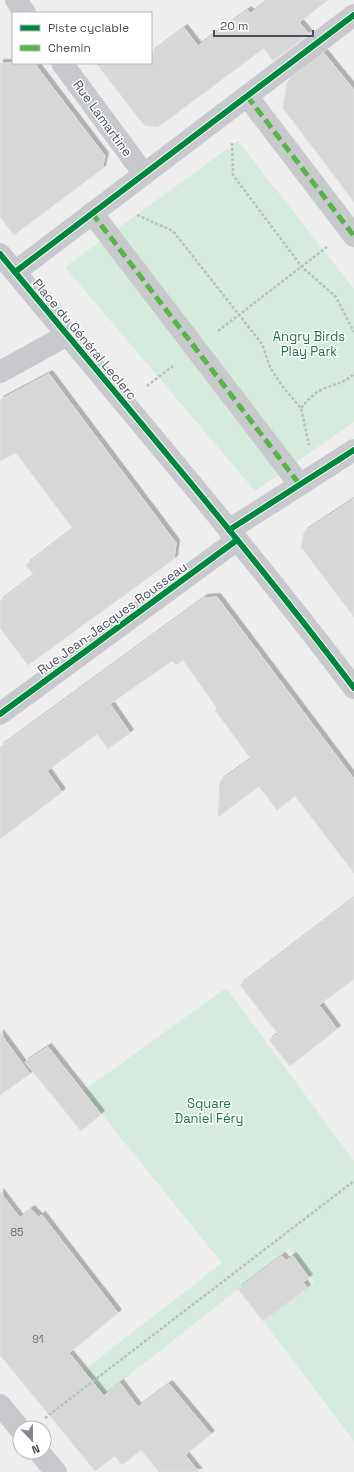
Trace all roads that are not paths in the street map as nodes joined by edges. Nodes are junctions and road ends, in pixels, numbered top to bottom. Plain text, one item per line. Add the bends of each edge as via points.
1 (16, 0) edge
2 (24, 12) edge
3 (354, 15) edge
4 (63, 64) edge
5 (238, 102) junction
6 (144, 174) junction
7 (100, 208) junction
8 (352, 233) edge
9 (0, 254) edge
10 (15, 272) junction
11 (67, 335) junction
12 (0, 372) edge
13 (354, 450) edge
14 (308, 480) junction
15 (233, 535) junction
16 (354, 688) edge
17 (0, 714) edge
18 (0, 1405) edge
19 (12, 1420) edge
20 (46, 1460) edge
21 (56, 1472) edge

1 - 2 street
3 - 5 street, Place du Général Leclerc
4 - 6 street, Rue Lamartine
5 - 6 street, Place du Général Leclerc
5 - 8 street
6 - 7 street, Place du Général Leclerc
7 - 10 street, Place du Général Leclerc
7 - 14 street via 196,348
9 - 10 street
10 - 11 street, Place du Général Leclerc
11 - 12 street
11 - 15 street, Place du Général Leclerc
13 - 14 street
14 - 15 street
15 - 16 street, Place du Général Leclerc
15 - 17 street, Rue Jean-Jacques Rousseau
18 - 19 street
20 - 21 street

